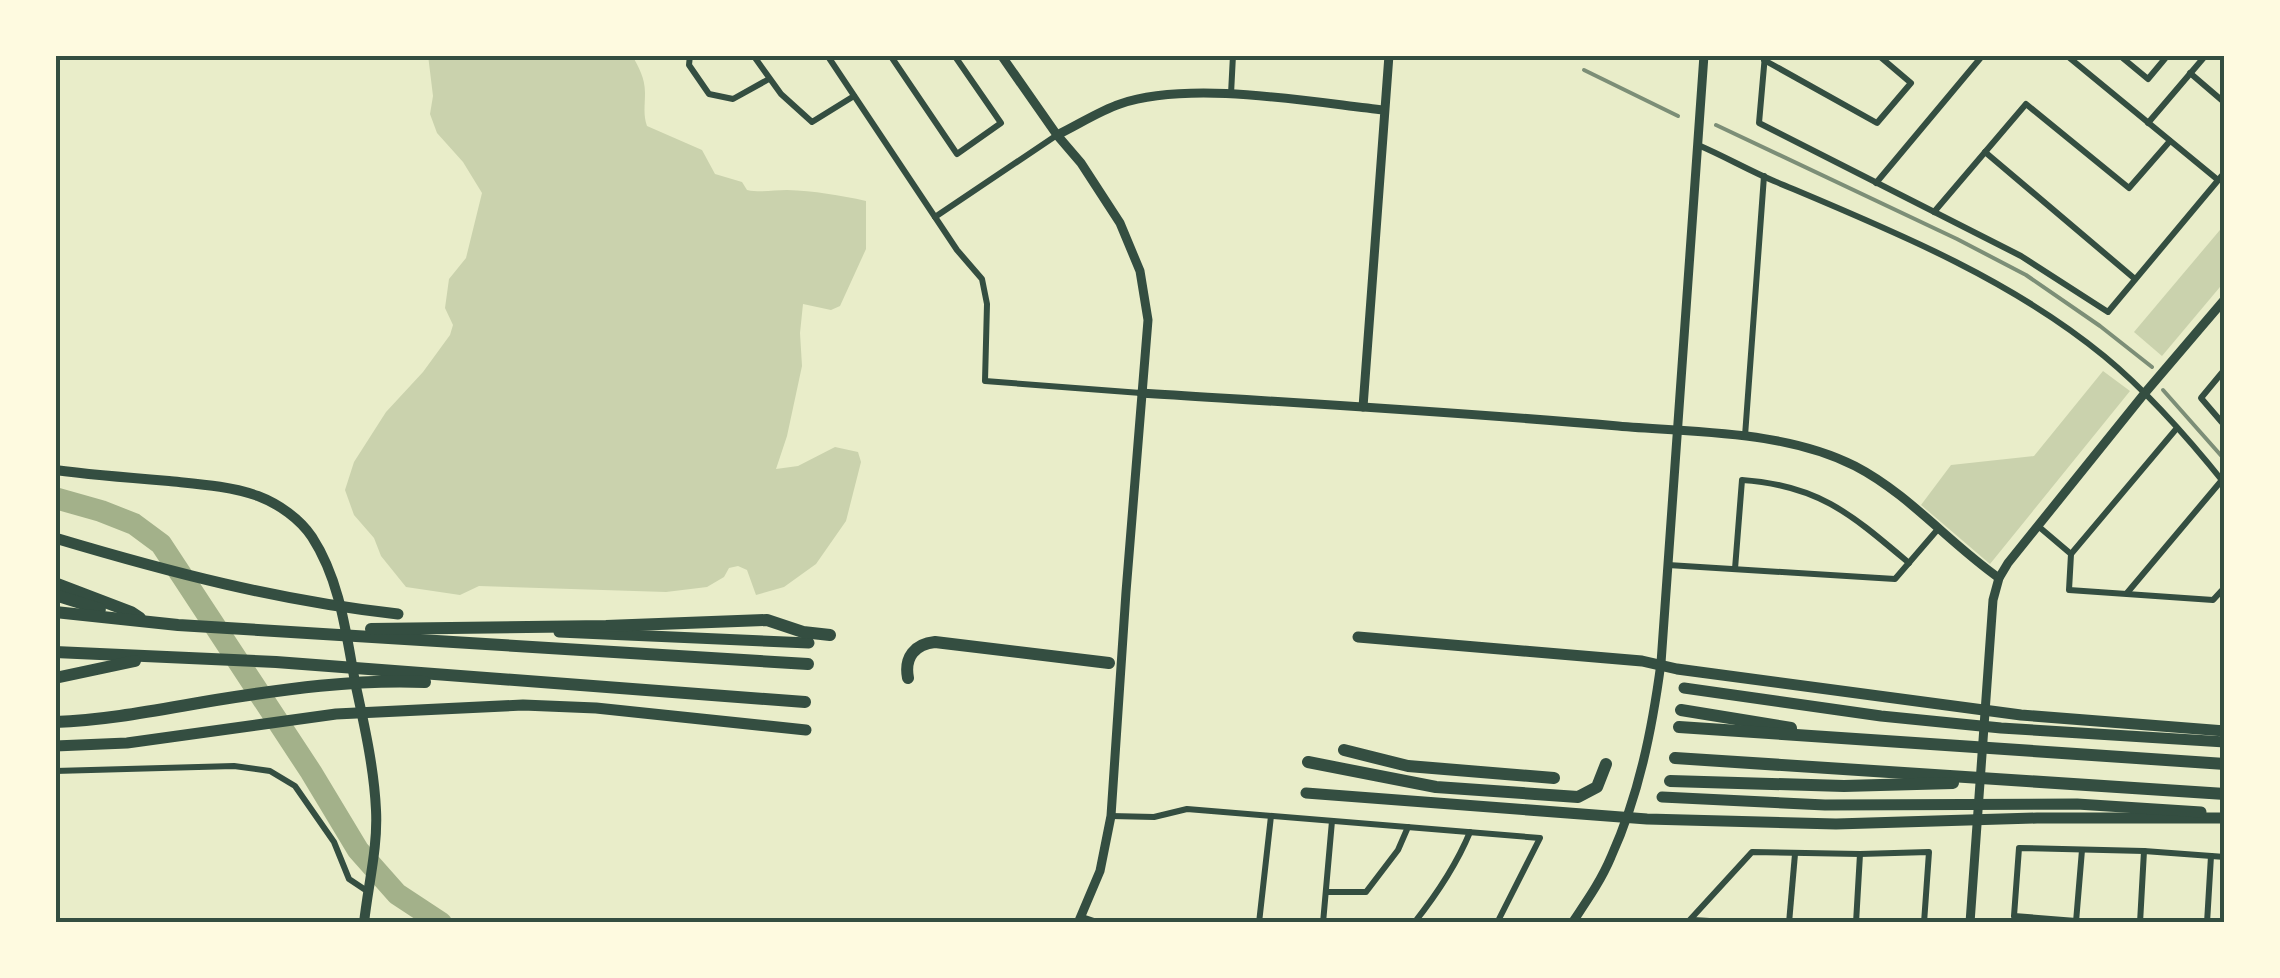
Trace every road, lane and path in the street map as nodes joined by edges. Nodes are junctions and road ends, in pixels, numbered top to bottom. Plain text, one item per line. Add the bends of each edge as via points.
1 (690, 55) edge
2 (753, 55) edge
3 (827, 55) edge
4 (890, 55) edge
5 (954, 55) edge
6 (1002, 55) edge
7 (1233, 55) edge
8 (1388, 55) edge
9 (1704, 55) edge
10 (1878, 55) edge
11 (1967, 55) edge
12 (1983, 55) edge
13 (2066, 55) edge
14 (2119, 55) edge
15 (2168, 55) edge
16 (2206, 55) edge
17 (1764, 58) edge
18 (1976, 63) junction
19 (2190, 73) junction
20 (769, 79) junction
21 (1231, 94) junction
22 (854, 96) junction
23 (2225, 102) edge
24 (1384, 110) junction
25 (2148, 123) junction
26 (1057, 135) junction
27 (1697, 141) junction
28 (2170, 141) junction
29 (1985, 152) junction
30 (2225, 172) edge
31 (1764, 176) junction
32 (2218, 180) junction
33 (1876, 183) junction
34 (1934, 212) junction
35 (935, 217) junction
36 (2135, 279) junction
37 (2225, 300) edge
38 (2225, 368) edge
39 (2147, 390) junction
40 (1141, 393) junction
41 (1364, 407) junction
42 (2225, 426) edge
43 (2177, 428) junction
44 (1677, 431) junction
45 (1745, 436) junction
46 (55, 470) edge
47 (2224, 482) edge
48 (2037, 526) junction
49 (1938, 529) junction
50 (55, 538) edge
51 (2071, 554) junction
52 (1909, 563) junction
53 (1667, 565) junction
54 (1735, 569) junction
55 (1999, 578) junction
56 (55, 583) edge
57 (2225, 587) edge
58 (2126, 594) junction
59 (55, 595) edge
60 (340, 608) junction
61 (55, 612) edge
62 (398, 614) dead end
63 (118, 618) junction
64 (146, 622) junction
65 (284, 631) junction
66 (525, 631) dead end
67 (830, 635) dead end
68 (1358, 638) dead end
69 (809, 643) dead end
70 (55, 652) edge
71 (168, 656) junction
72 (1109, 663) dead end
73 (808, 664) dead end
74 (1661, 668) junction
75 (55, 678) edge
76 (908, 678) dead end
77 (1684, 688) dead end
78 (615, 689) junction
79 (805, 702) dead end
80 (1681, 710) dead end
81 (362, 712) junction
82 (55, 722) edge
83 (1679, 728) dead end
84 (806, 730) dead end
85 (2225, 732) edge
86 (1872, 742) junction
87 (2225, 742) edge
88 (55, 746) edge
89 (1344, 750) dead end
90 (1674, 758) dead end
91 (1308, 762) dead end
92 (1606, 764) dead end
93 (2225, 764) edge
94 (55, 772) edge
95 (1554, 778) dead end
96 (1670, 781) dead end
97 (2035, 781) junction
98 (1306, 793) dead end
99 (2225, 794) edge
100 (1662, 797) dead end
101 (1111, 816) junction
102 (1271, 816) junction
103 (2225, 816) edge
104 (1627, 818) junction
105 (1332, 821) junction
106 (1408, 827) junction
107 (1470, 832) junction
108 (2082, 849) junction
109 (2144, 851) junction
110 (1795, 854) junction
111 (1860, 854) junction
112 (2211, 856) junction
113 (2225, 857) edge
114 (368, 886) junction
115 (1326, 892) junction
116 (1080, 920) edge
117 (1690, 922) edge
118 (2076, 922) edge
119 (364, 923) edge
120 (1100, 923) edge
121 (1260, 923) edge
122 (1323, 923) edge
123 (1414, 923) edge
124 (1498, 923) edge
125 (1572, 923) edge
126 (1742, 923) edge
127 (1790, 923) edge
128 (1856, 923) edge
129 (1924, 923) edge
130 (1970, 923) edge
131 (2140, 923) edge
132 (2207, 923) edge

1 - 20 street via 709,94 733,100
2 - 20 street
3 - 22 street
4 - 5 street via 957,154 1001,123
6 - 26 street
7 - 21 street
8 - 24 street
9 - 27 street
10 - 17 street via 1911,82 1878,123
11 - 18 street
12 - 18 street
13 - 25 street
14 - 15 street via 2148,79
16 - 19 street
17 - 33 street via 1759,124
18 - 33 street
19 - 23 street
19 - 25 street
20 - 22 street via 812,122
21 - 24 street
21 - 26 street via 1120,104
22 - 35 street
24 - 41 street
25 - 28 street
26 - 35 street
26 - 40 street via 1120,222 1140,271 1148,320
27 - 31 street
27 - 44 street
28 - 29 street via 2128,188 2026,104
28 - 32 street
29 - 34 street
29 - 36 street
30 - 32 street
31 - 39 street via 1981,275
31 - 45 street
32 - 36 street
33 - 34 street
34 - 36 street via 2021,256 2108,312
35 - 40 street via 982,279 988,304 986,380
37 - 39 street
38 - 42 street via 2201,398
39 - 43 street
39 - 48 street
40 - 41 street
40 - 101 street
41 - 44 street
43 - 47 street
43 - 51 street
44 - 45 street
44 - 53 street
45 - 49 street via 1854,466
46 - 60 main road via 260,497 309,533
47 - 58 street
48 - 51 street
48 - 55 street
49 - 52 street
49 - 55 street
50 - 60 highway via 256,593
51 - 58 street via 2069,590
52 - 54 street via 1895,579
52 - 54 street via 1828,500 1742,480
53 - 54 street
53 - 74 street
55 - 130 street
56 - 64 highway
57 - 58 street via 2213,600
59 - 63 highway
60 - 62 highway
60 - 81 main road
61 - 63 highway
63 - 64 highway
64 - 65 highway
65 - 67 highway via 767,620
65 - 73 highway
66 - 69 highway
68 - 74 highway
70 - 71 highway
71 - 75 highway
71 - 78 highway
72 - 76 highway via 935,642 912,652
74 - 85 highway via 2022,715
74 - 104 street
77 - 87 highway via 1880,716
78 - 79 highway
78 - 82 highway via 372,682
80 - 86 highway
81 - 84 highway via 578,707
81 - 88 highway
81 - 114 main road via 376,809
83 - 86 highway
86 - 93 highway
89 - 95 highway via 1408,766
90 - 97 highway
91 - 92 highway via 1436,786 1578,796 1597,787
94 - 114 street via 234,766 270,771 294,786 334,842 349,879
96 - 97 highway
97 - 99 highway
98 - 104 highway
100 - 103 highway via 1825,806 2077,804
101 - 102 street via 1154,818 1187,809
101 - 116 street
102 - 105 street
102 - 121 street
103 - 104 highway via 1836,824
104 - 125 street
105 - 106 street
105 - 115 street
106 - 107 street
106 - 115 street via 1366,892
107 - 123 street via 1458,862
107 - 124 street via 1540,838
108 - 109 street
108 - 118 street
108 - 118 street via 2020,848 2014,916
109 - 112 street
109 - 131 street
110 - 111 street
110 - 117 street via 1752,852
110 - 127 street
111 - 128 street
111 - 129 street via 1928,852
112 - 113 street
112 - 132 street
114 - 119 main road
115 - 122 street
116 - 120 street
117 - 126 street

